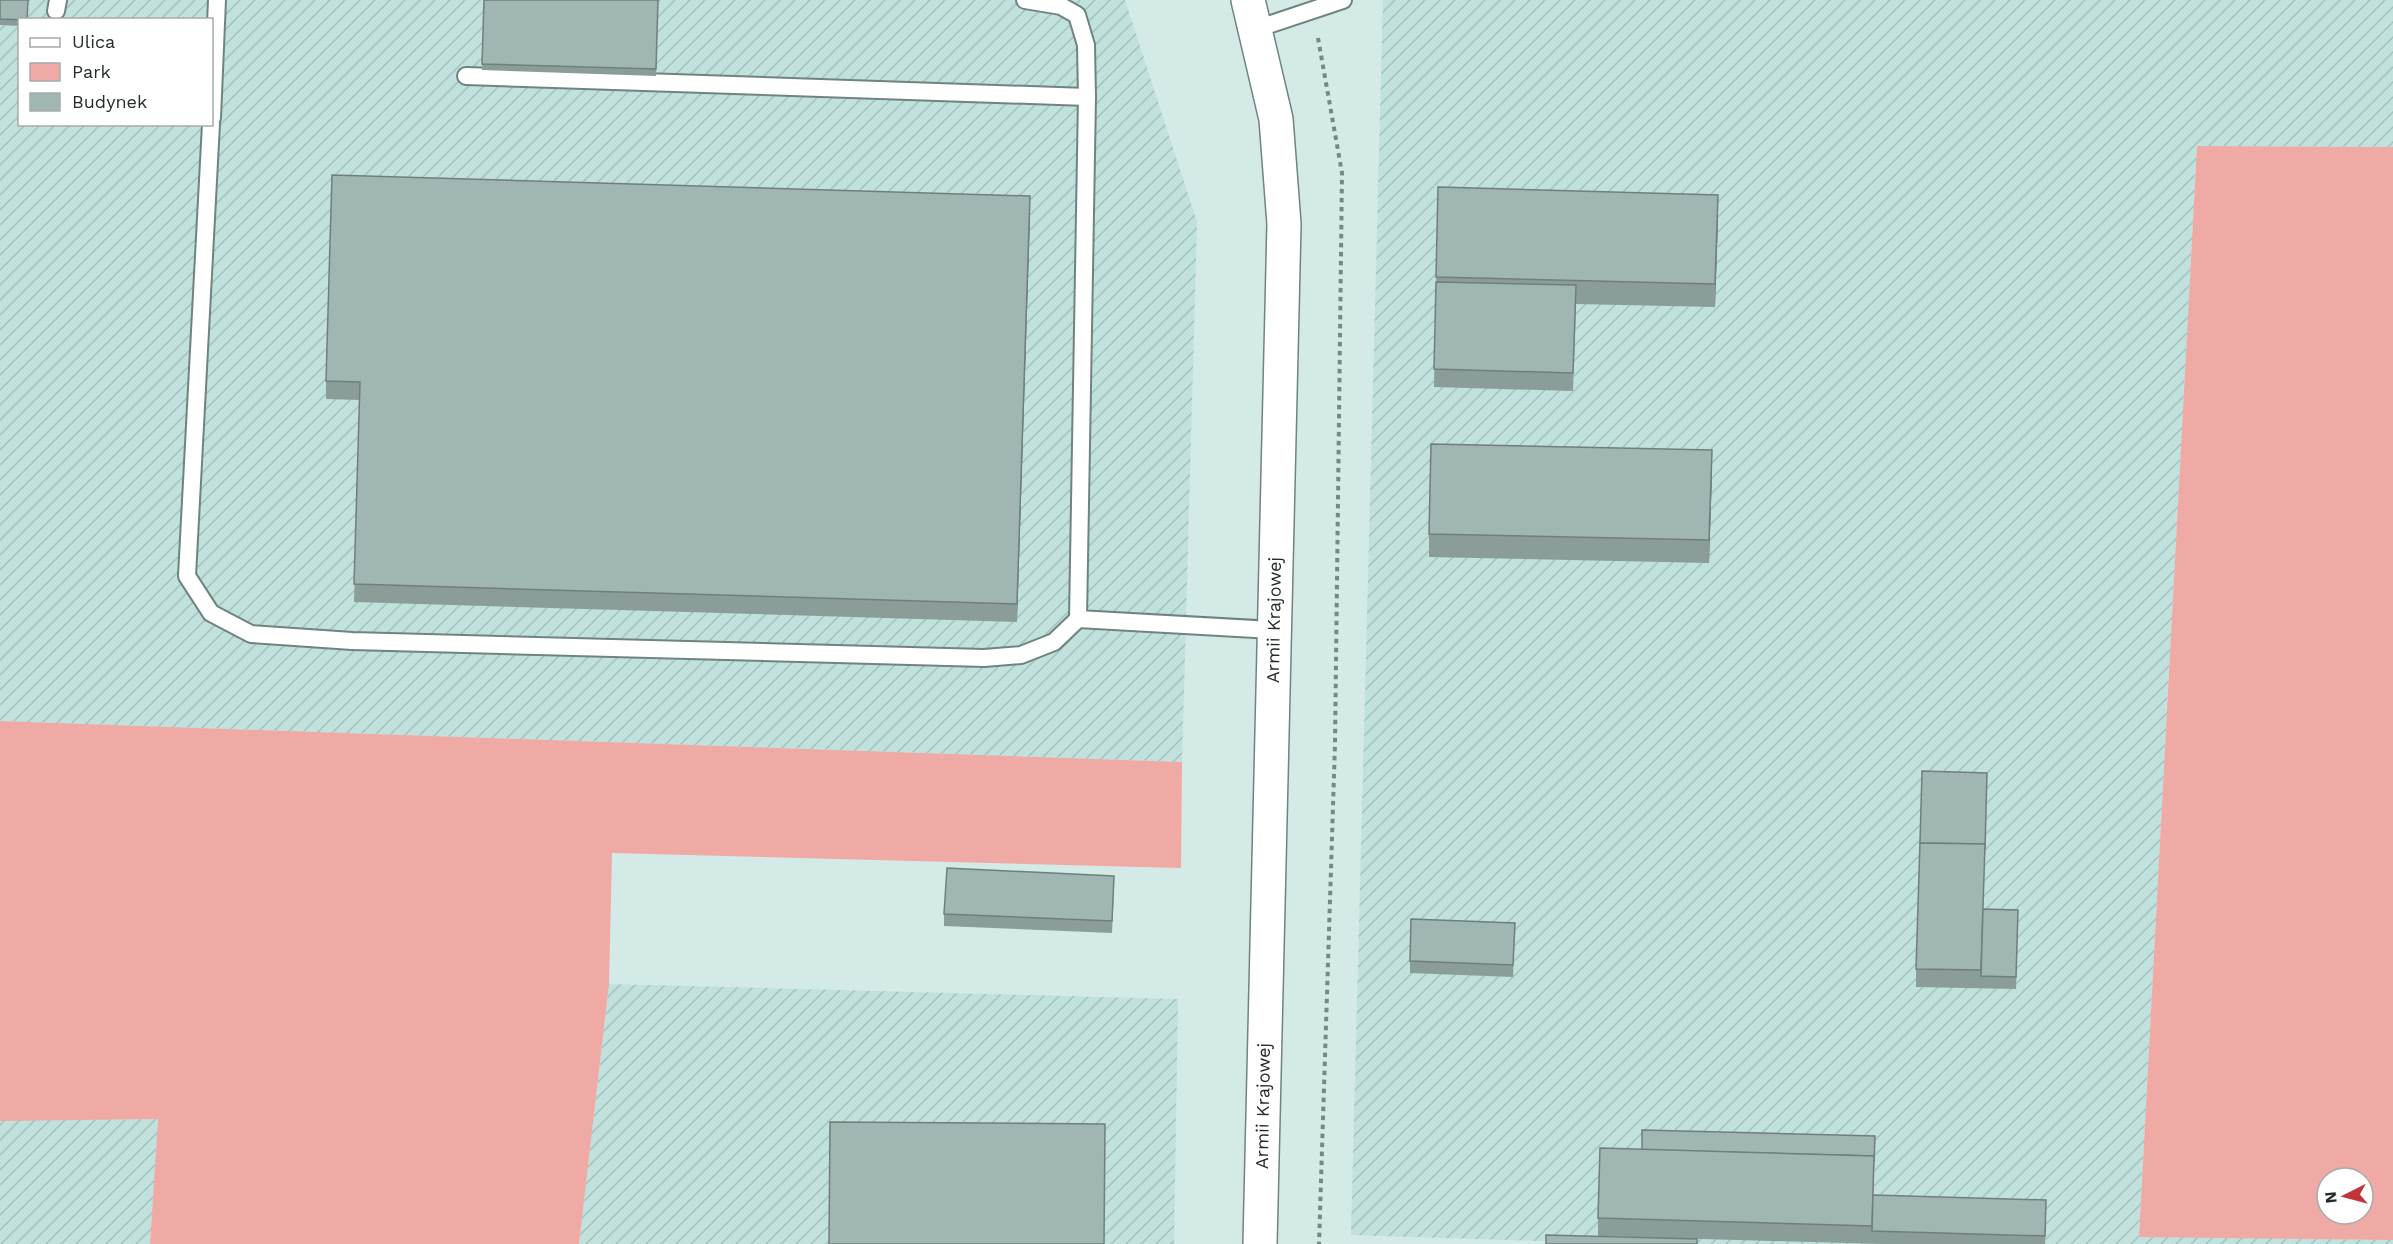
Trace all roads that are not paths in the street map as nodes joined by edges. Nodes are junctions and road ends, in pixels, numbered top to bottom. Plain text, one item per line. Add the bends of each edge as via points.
1 (217, 0) edge
2 (1025, 0) edge
3 (1343, 0) edge
4 (1252, 15) edge
5 (466, 76) dead end
6 (213, 94) edge
7 (1087, 97) junction
8 (211, 126) edge
9 (1078, 619) junction
10 (1274, 630) junction
11 (1260, 1244) edge

1 - 6 lane
2 - 7 lane via 1061,6 1077,15 1086,45
3 - 4 lane via 1313,10
4 - 10 street, Armii Krajowej via 1276,119 1284,224
5 - 7 lane
7 - 9 lane
8 - 9 lane via 188,576 211,613 251,634 352,641 984,658 1021,655 1054,642
9 - 10 lane
10 - 11 street, Armii Krajowej

